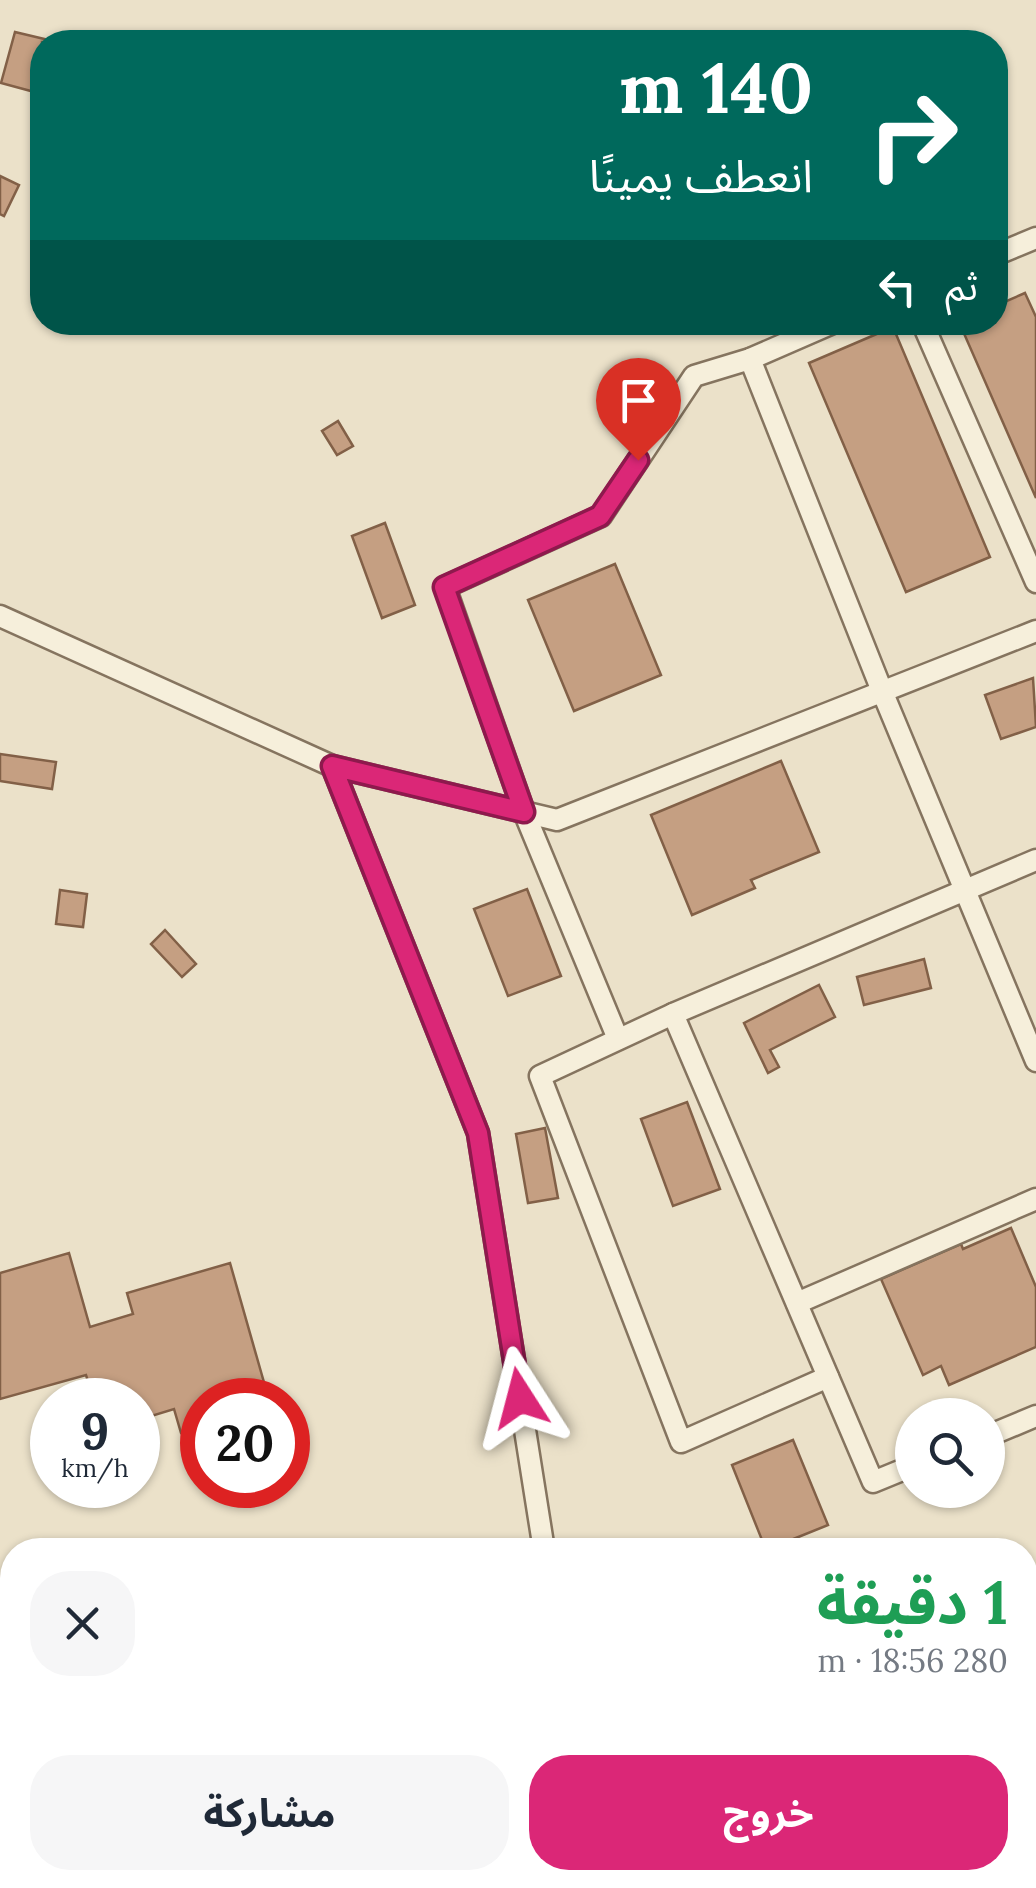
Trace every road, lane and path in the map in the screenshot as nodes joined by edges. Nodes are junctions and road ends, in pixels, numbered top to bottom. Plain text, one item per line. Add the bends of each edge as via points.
1 (1036, 238) edge
2 (1008, 250) edge
3 (804, 335) edge
4 (928, 335) edge
5 (750, 358) junction
6 (1036, 582) edge
7 (0, 616) edge
8 (1036, 630) edge
9 (882, 691) junction
10 (332, 766) junction
11 (524, 812) junction
12 (1036, 860) edge
13 (964, 889) junction
14 (673, 1014) junction
15 (618, 1039) junction
16 (1036, 1061) edge
17 (1036, 1199) edge
18 (796, 1303) junction
19 (828, 1376) junction
20 (1036, 1416) edge
21 (1005, 1429) edge
22 (895, 1473) edge
23 (542, 1538) edge

1 - 2 lane
3 - 5 lane
4 - 6 lane
5 - 9 lane
5 - 11 lane via 694,376 600,516 444,587
7 - 10 lane
8 - 9 lane
9 - 11 lane via 557,820
9 - 13 lane
10 - 11 lane
10 - 23 lane via 478,1133
11 - 15 lane
12 - 13 lane
13 - 14 lane
13 - 16 lane
14 - 15 lane
14 - 18 lane
15 - 19 lane via 540,1076 681,1442
17 - 18 lane
18 - 19 lane
19 - 22 lane via 873,1482
20 - 21 lane

